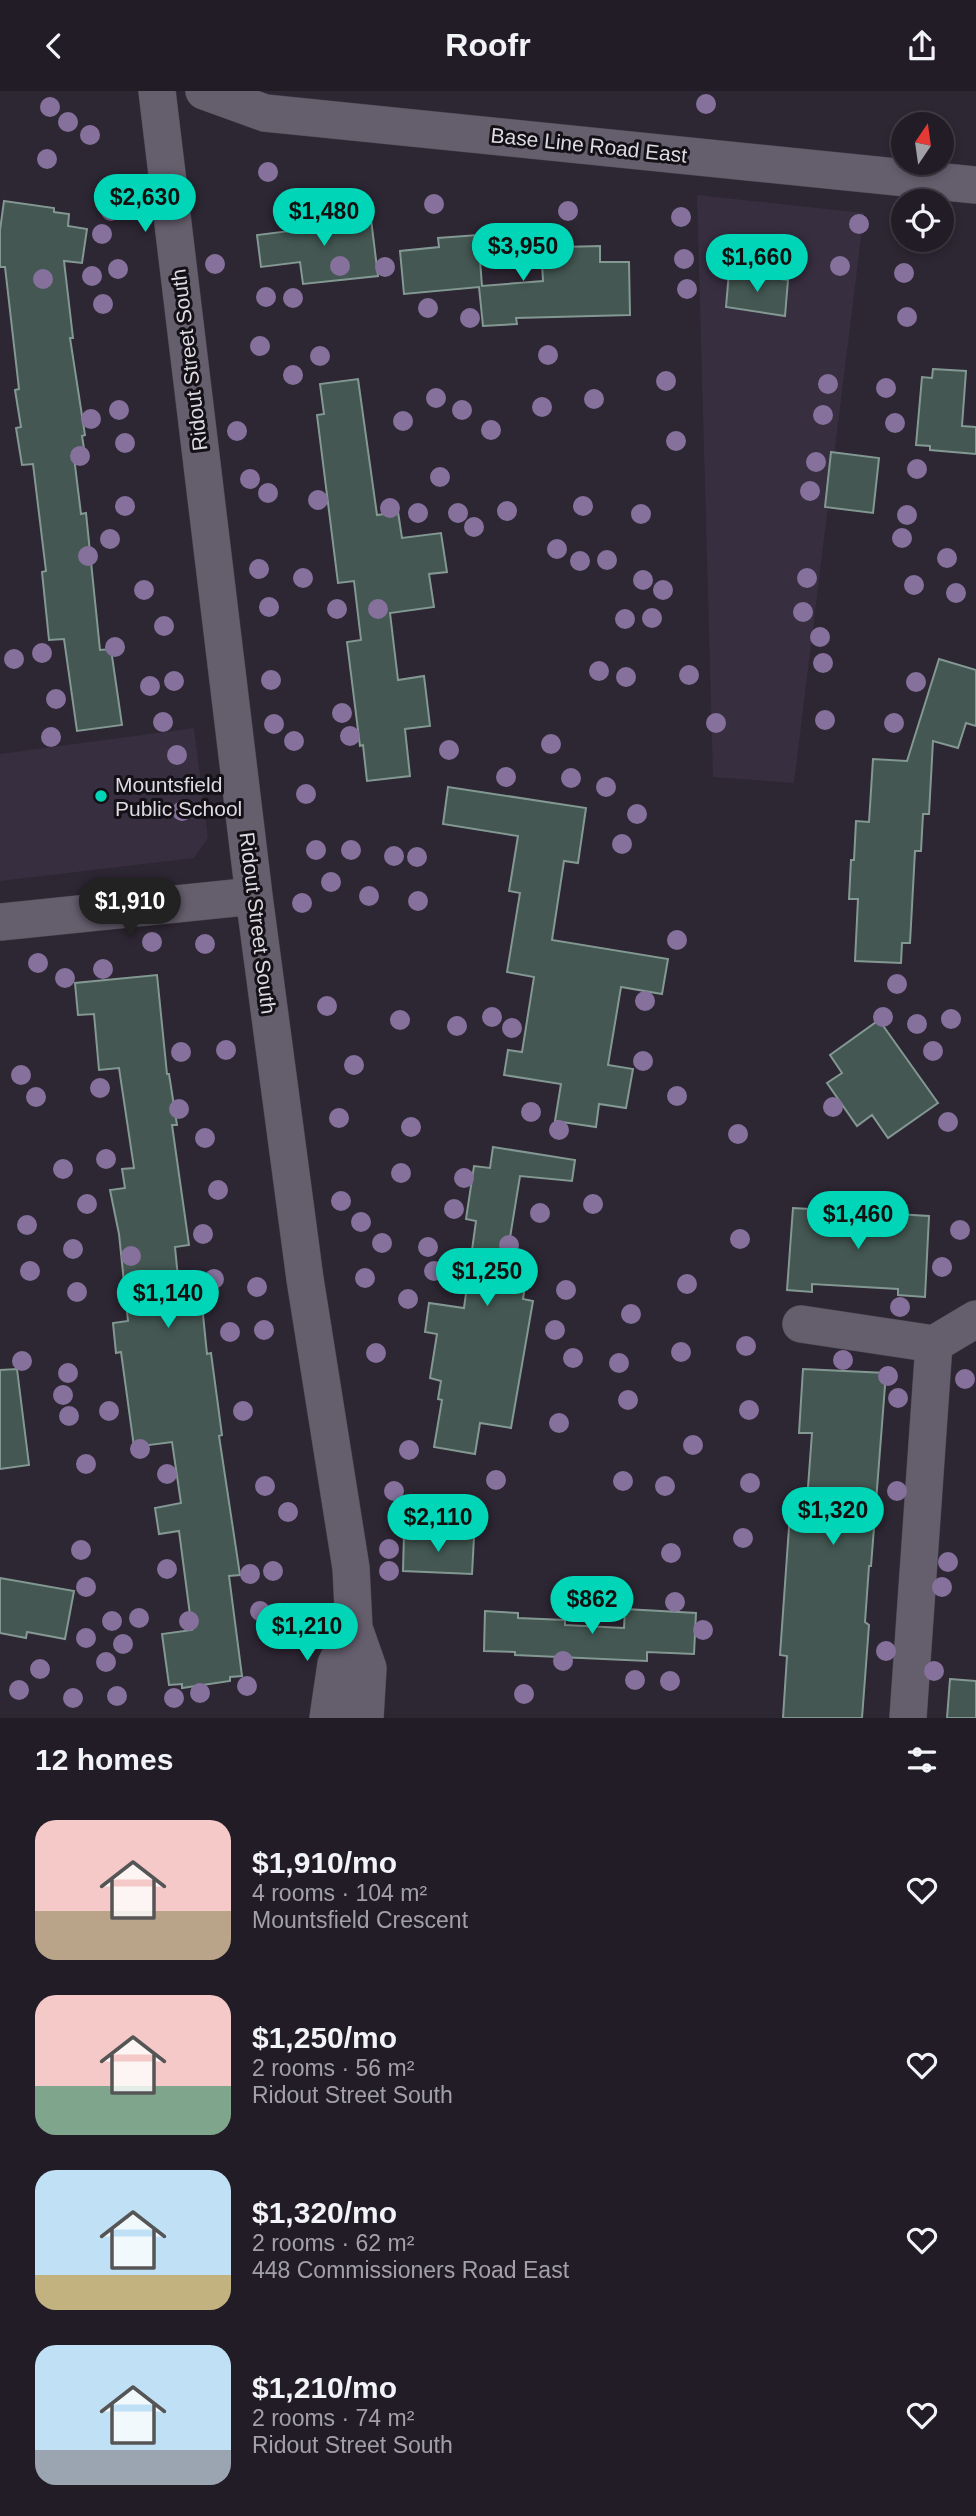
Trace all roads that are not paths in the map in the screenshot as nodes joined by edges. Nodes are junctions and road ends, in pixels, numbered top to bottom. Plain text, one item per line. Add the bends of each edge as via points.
1 (157, 91) edge
2 (204, 91) edge
3 (976, 185) edge
4 (254, 896) junction
5 (0, 922) edge
6 (976, 1319) edge
7 (801, 1324) dead end
8 (934, 1344) junction
9 (354, 1628) junction
10 (328, 1718) edge
11 (365, 1718) edge
12 (908, 1718) edge

1 - 4 street, Ridout Street South
2 - 3 street, Base Line Road East via 265,113
4 - 5 street
4 - 9 street, Ridout Street South via 305,1279 351,1568
6 - 8 street
7 - 8 street
8 - 12 street
9 - 10 street, Ridout Street South via 336,1664
9 - 11 street, Ridout Street South via 368,1668

